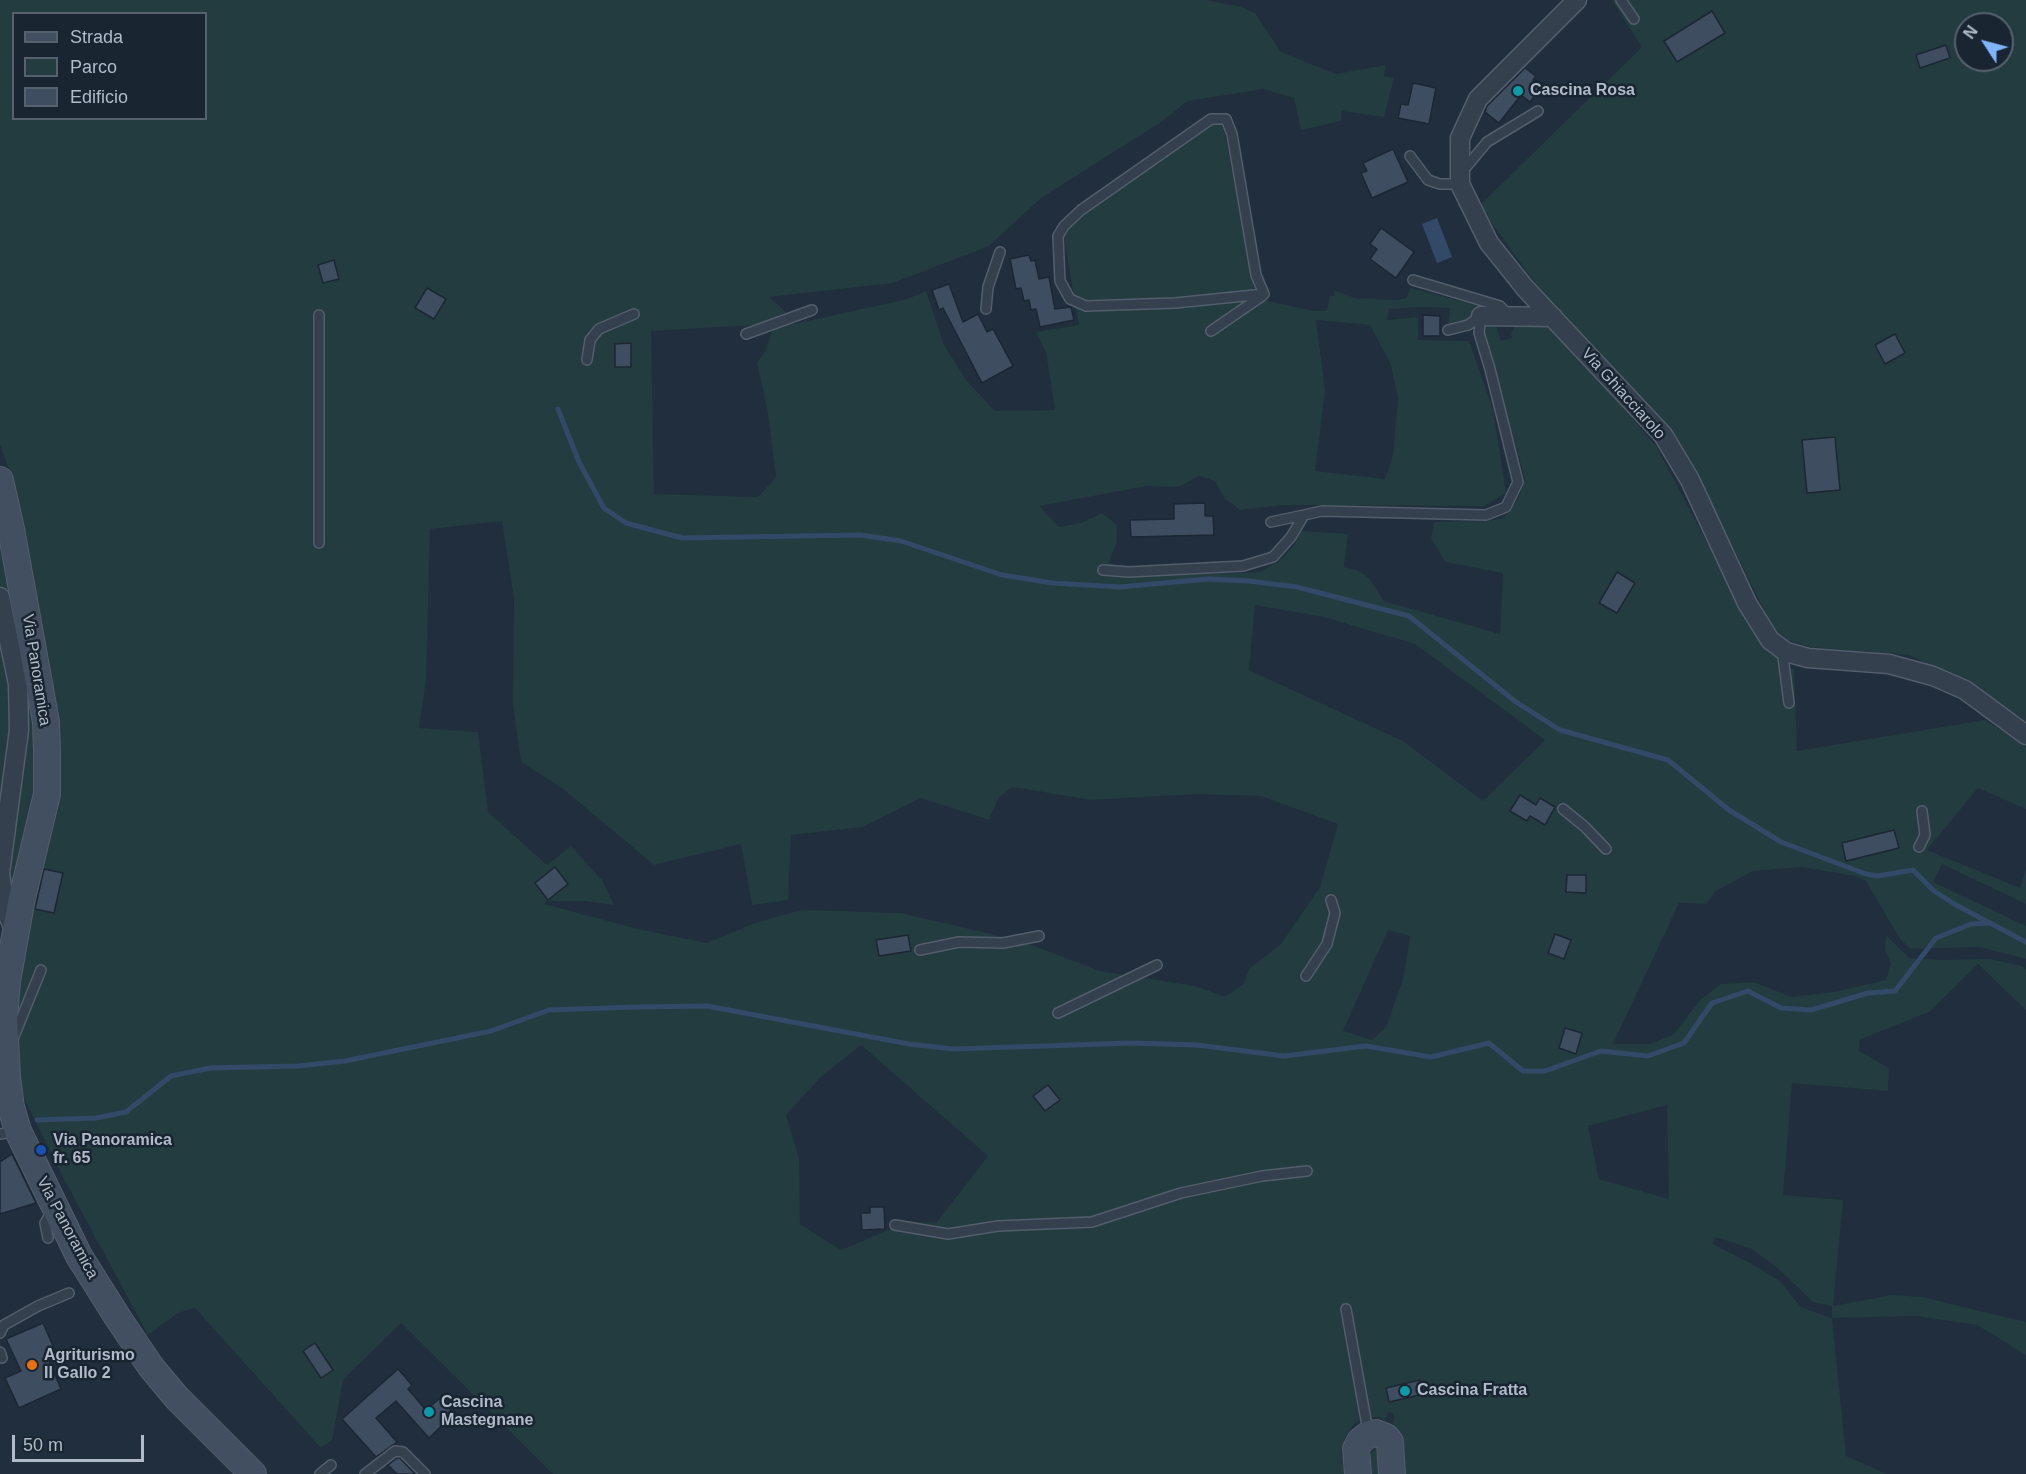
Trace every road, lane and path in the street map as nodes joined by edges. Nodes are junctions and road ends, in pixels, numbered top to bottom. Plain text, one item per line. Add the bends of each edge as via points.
1 (1577, 0) edge
2 (1622, 0) edge
3 (1634, 19) dead end
4 (1538, 111) dead end
5 (1410, 156) dead end
6 (1460, 180) junction
7 (1000, 252) dead end
8 (1413, 280) dead end
9 (1264, 294) junction
10 (986, 309) dead end
11 (812, 310) dead end
12 (634, 314) dead end
13 (319, 315) dead end
14 (1481, 316) junction
15 (1509, 316) junction
16 (1553, 317) junction
17 (1448, 330) dead end
18 (1211, 332) dead end
19 (746, 334) dead end
20 (587, 360) dead end
21 (0, 480) edge
22 (1304, 515) junction
23 (1271, 522) dead end
24 (319, 543) dead end
25 (1103, 570) dead end
26 (0, 597) edge
27 (1782, 649) junction
28 (1789, 703) dead end
29 (2026, 735) edge
30 (1563, 809) dead end
31 (1922, 811) dead end
32 (1919, 847) dead end
33 (1606, 849) dead end
34 (1331, 900) dead end
35 (15, 931) junction
36 (1040, 936) dead end
37 (920, 950) dead end
38 (1157, 965) dead end
39 (41, 970) dead end
40 (1306, 976) dead end
41 (1058, 1013) dead end
42 (6, 1059) junction
43 (8, 1123) edge
44 (1307, 1171) dead end
45 (55, 1207) junction
46 (895, 1225) dead end
47 (48, 1238) dead end
48 (69, 1293) dead end
49 (1346, 1309) dead end
50 (0, 1333) edge
51 (1369, 1434) junction
52 (331, 1465) dead end
53 (253, 1474) edge
54 (320, 1474) edge
55 (365, 1474) edge
56 (425, 1474) edge
57 (1358, 1474) edge
58 (1392, 1474) edge

1 - 6 street, Via Ghiacciarolo via 1478,99 1460,138
2 - 3 lane
4 - 6 lane via 1486,142
5 - 6 lane via 1428,180 1440,184
6 - 16 street, Via Ghiacciarolo via 1489,243
7 - 10 lane via 988,287
8 - 15 lane via 1500,306
9 - 9 lane via 1256,275 1232,134 1226,119 1211,119 1081,210 1058,236 1060,281 1070,299 1086,306
9 - 18 lane
11 - 19 lane
12 - 20 lane via 599,329 590,340
13 - 24 lane
14 - 15 street
14 - 17 lane via 1468,325
14 - 22 lane via 1479,333 1518,482 1506,507 1486,515 1365,511
15 - 16 street
16 - 27 street, Via Ghiacciarolo via 1663,435 1690,480 1747,603 1770,640
21 - 35 street, Via Panoramica via 46,722 46,794
22 - 23 lane
22 - 25 lane via 1273,557 1244,566
26 - 35 street, Via Panoramica via 18,684 20,730 0,873 5,909
27 - 28 lane
27 - 29 street, Via Ghiacciarolo via 1808,658 1889,664 1933,676 1965,690
30 - 33 lane
31 - 32 lane via 1925,835
34 - 40 lane via 1335,913 1327,944
35 - 42 street, Via Panoramica via 4,1018
36 - 37 lane via 1003,943 959,942
38 - 41 lane
39 - 42 lane
42 - 43 street, Via Panoramica
43 - 45 street, Via Panoramica
44 - 46 lane via 1181,1193 1092,1222 999,1226 948,1234
45 - 47 lane via 45,1223
45 - 53 street, Via Panoramica via 79,1256 151,1367
48 - 50 lane via 4,1325
49 - 51 lane
51 - 57 street via 1356,1449
51 - 58 street via 1382,1434 1390,1442
52 - 54 lane
55 - 56 lane via 395,1451 403,1452

